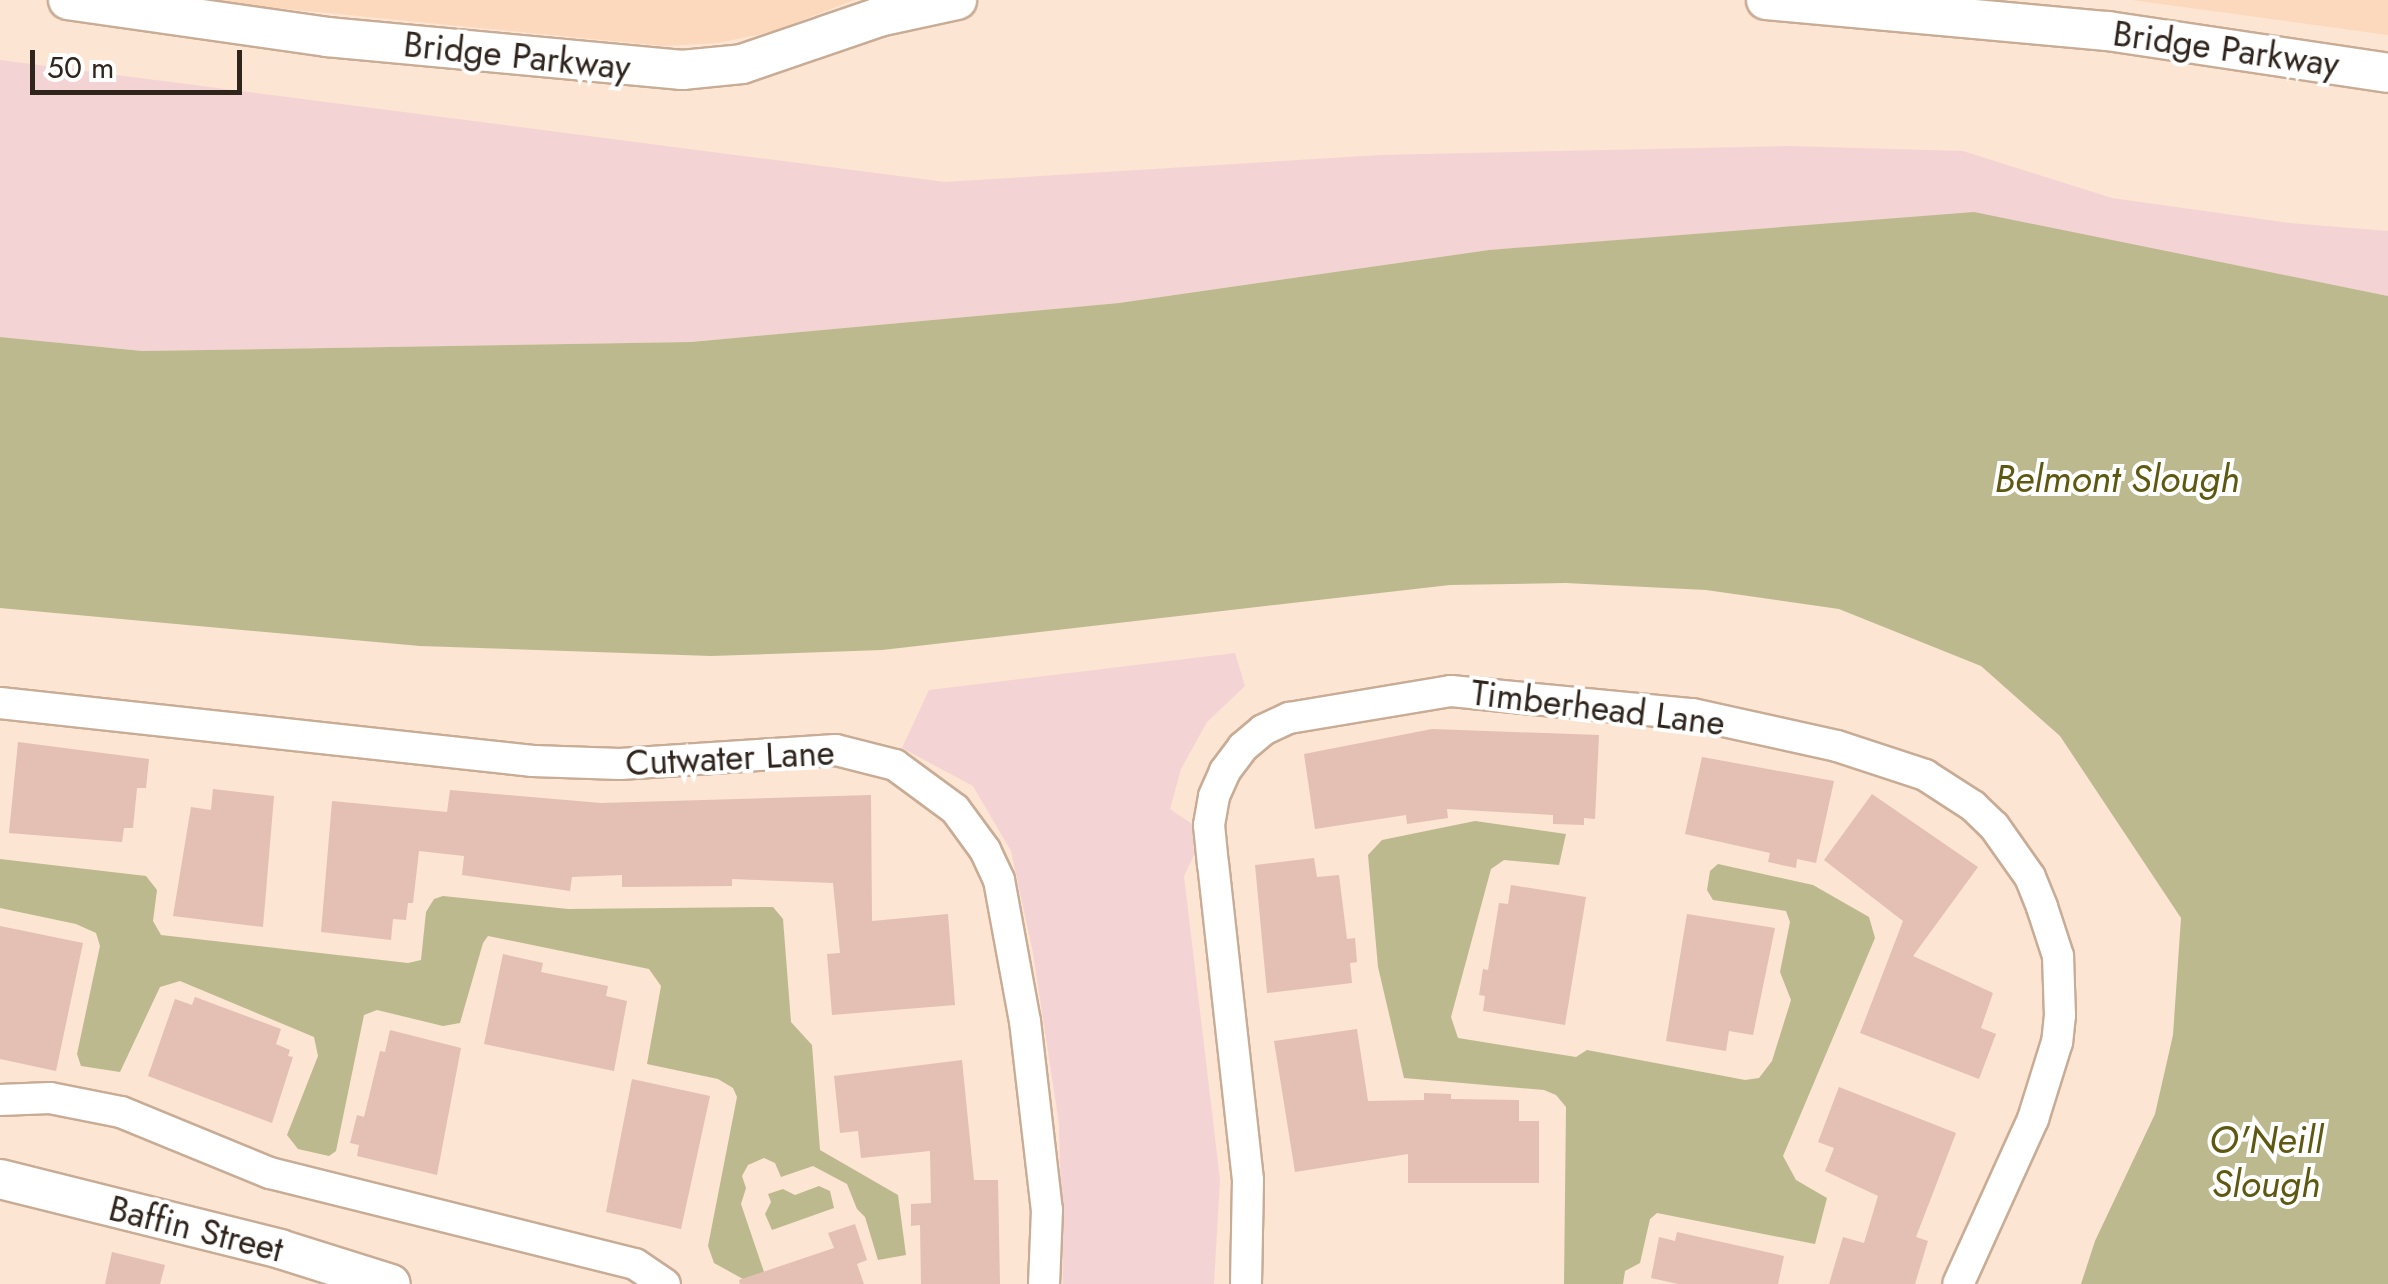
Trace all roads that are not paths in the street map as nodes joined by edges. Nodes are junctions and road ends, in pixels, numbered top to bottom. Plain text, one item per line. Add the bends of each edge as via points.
1 (68, 0) edge
2 (958, 0) edge
3 (1766, 0) edge
4 (2388, 73) edge
5 (0, 703) edge
6 (0, 1100) edge
7 (0, 1180) edge
8 (391, 1284) edge
9 (664, 1284) edge
10 (1044, 1284) edge
11 (1246, 1284) edge
12 (1958, 1284) edge

1 - 2 street, Bridge Parkway via 327,36 682,70 742,64 879,17
3 - 4 street, Bridge Parkway via 2094,30
5 - 10 street, Cutwater Lane via 533,761 620,764 836,750 896,765 955,809 999,880 1025,1020 1044,1191
6 - 9 street via 50,1098 121,1112 270,1173 636,1264
7 - 8 street, Baffin Street via 280,1249
11 - 12 street, Timberhead Lane via 1243,1104 1212,852 1214,796 1243,747 1289,718 1451,691 1692,714 1837,746 1925,776 1994,826 2042,907 2058,956 2060,1014 2033,1119

